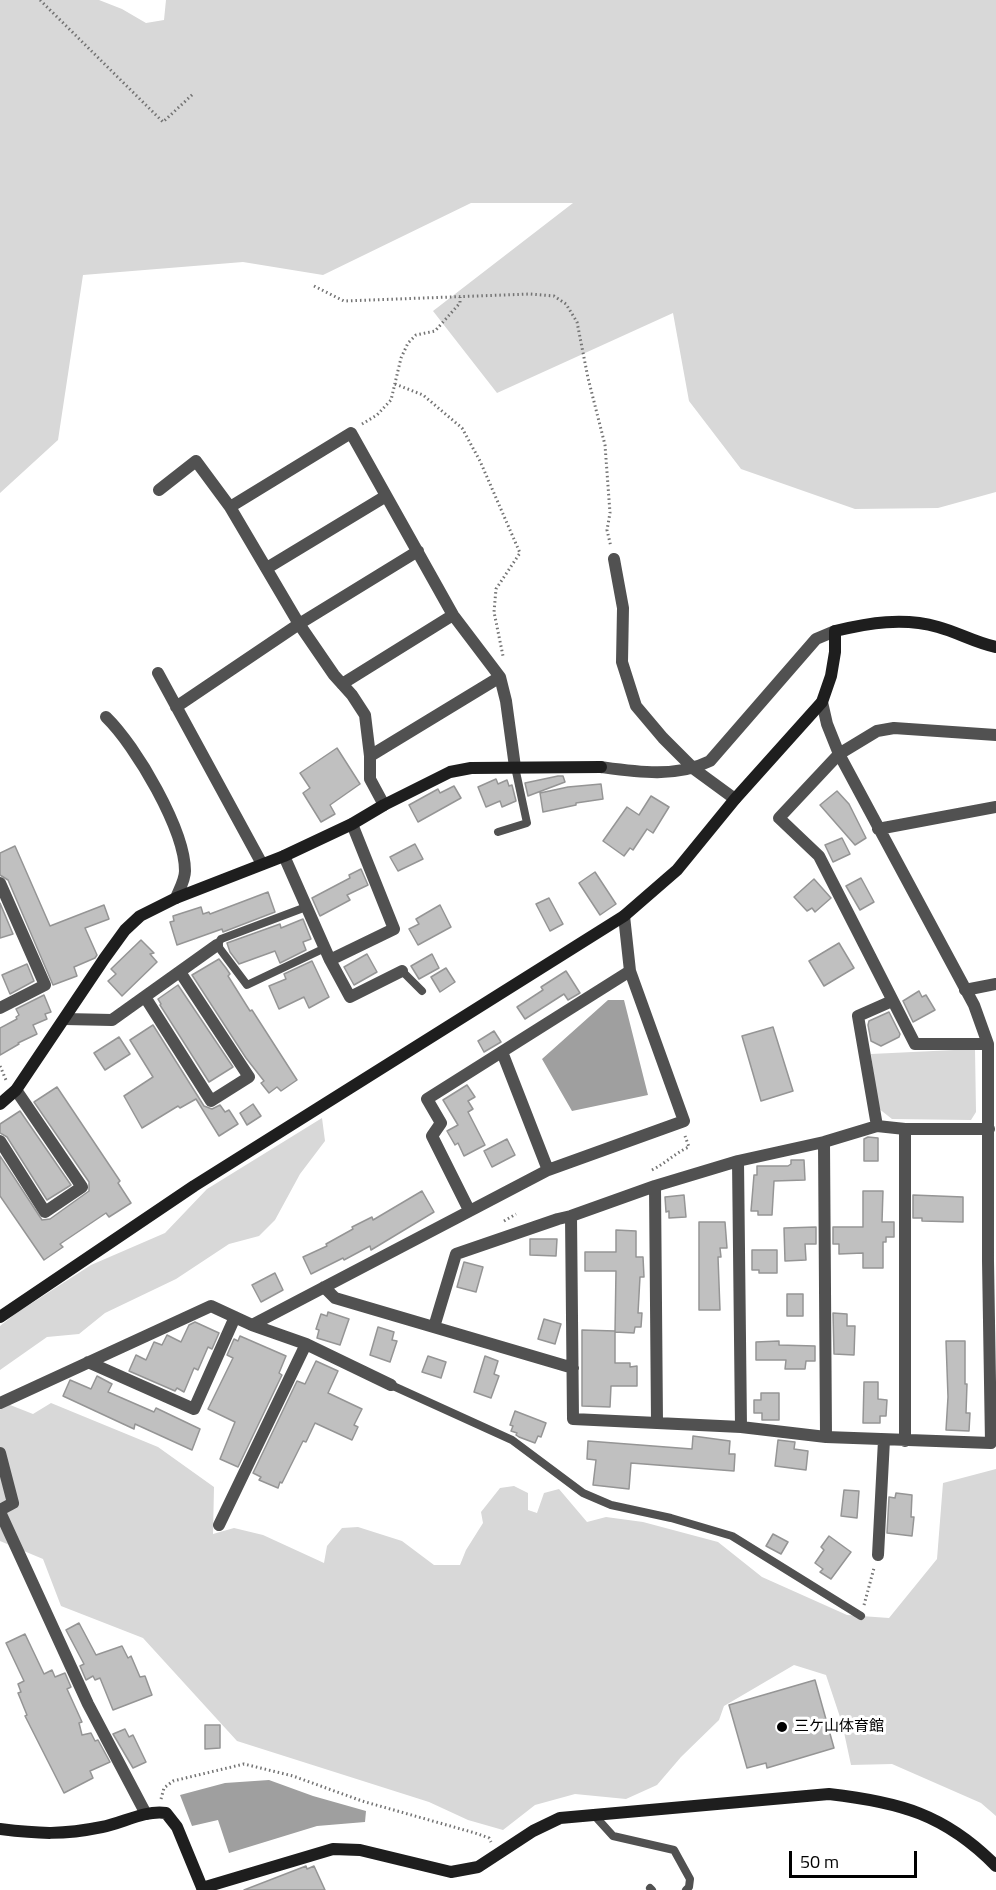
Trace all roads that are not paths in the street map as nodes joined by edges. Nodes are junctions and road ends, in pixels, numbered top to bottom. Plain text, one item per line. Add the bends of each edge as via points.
1 (159, 490) dead end
2 (386, 496) junction
3 (230, 507) junction
4 (418, 551) junction
5 (614, 559) road end
6 (267, 568) junction
7 (453, 615) junction
8 (299, 624) junction
9 (835, 631) junction
10 (996, 646) edge
11 (158, 673) dead end
12 (500, 677) junction
13 (342, 684) junction
14 (822, 702) junction
15 (176, 707) junction
16 (106, 717) dead end
17 (996, 735) edge
18 (839, 754) junction
19 (370, 756) junction
20 (515, 767) junction
21 (694, 769) junction
22 (735, 799) junction
23 (384, 805) junction
24 (996, 807) edge
25 (352, 824) junction
26 (878, 830) junction
27 (498, 832) dead end
28 (284, 856) junction
29 (262, 864) junction
30 (0, 884) edge
31 (176, 898) junction
32 (306, 907) junction
33 (624, 916) junction
34 (217, 945) junction
35 (328, 954) junction
36 (402, 971) joint
37 (630, 971) junction
38 (180, 972) junction
39 (996, 984) edge
40 (965, 990) junction
41 (422, 991) dead end
42 (145, 997) junction
43 (892, 1001) junction
44 (0, 1008) edge
45 (65, 1019) junction
46 (988, 1044) junction
47 (502, 1052) junction
48 (16, 1090) junction
49 (0, 1104) edge
50 (877, 1126) junction
51 (905, 1129) junction
52 (989, 1129) junction
53 (0, 1141) edge
54 (824, 1142) junction
55 (738, 1161) junction
56 (548, 1170) junction
57 (655, 1186) junction
58 (469, 1210) junction
59 (571, 1216) junction
60 (992, 1261) edge
61 (324, 1287) junction
62 (0, 1317) edge
63 (235, 1317) junction
64 (252, 1325) junction
65 (434, 1327) junction
66 (306, 1344) junction
67 (88, 1362) junction
68 (573, 1368) junction
69 (993, 1368) edge
70 (391, 1386) joint
71 (0, 1403) edge
72 (657, 1423) junction
73 (741, 1427) junction
74 (826, 1437) junction
75 (884, 1440) junction
76 (905, 1441) junction
77 (0, 1453) edge
78 (0, 1511) edge
79 (219, 1525) dead end
80 (878, 1555) road end
81 (861, 1616) road end
82 (152, 1813) junction
83 (594, 1815) junction
84 (0, 1829) edge
85 (996, 1866) edge
86 (203, 1889) edge
87 (686, 1890) edge

1 - 3 street via 196,461
2 - 3 street via 351,432
2 - 4 street
2 - 6 street
3 - 6 street
4 - 7 street
4 - 8 street
5 - 21 street via 623,608 622,662 636,706
6 - 8 street
7 - 12 street
7 - 13 street
8 - 13 street
8 - 15 street
9 - 10 street via 904,620
9 - 14 street via 831,676
9 - 21 street via 816,639 710,761
11 - 15 street
12 - 19 street
12 - 20 street
13 - 19 street via 365,715
14 - 18 street via 826,724
14 - 22 street
15 - 29 street
16 - 31 street via 140,759 183,848 185,874
17 - 18 street via 894,728 877,731
18 - 26 street
18 - 43 street via 779,819 819,856
19 - 23 street via 370,779
20 - 21 street via 601,767 646,773
20 - 23 street via 450,772
20 - 27 lane via 527,823
21 - 22 street
22 - 33 street via 677,870
23 - 25 street
24 - 26 street
25 - 28 street
25 - 35 street via 394,928
26 - 40 street
28 - 29 street
28 - 32 street
29 - 31 street
30 - 44 street via 45,985
31 - 45 street via 140,916 125,930
32 - 34 lane via 221,939
32 - 35 street
33 - 37 street
33 - 62 street via 194,1186
34 - 35 lane via 248,985
34 - 38 street
35 - 36 street via 350,997
36 - 41 lane
37 - 47 street
37 - 56 street via 684,1121
38 - 42 street
38 - 42 street via 249,1077 211,1101
39 - 40 street
40 - 46 street
42 - 45 street via 112,1020
43 - 46 street via 915,1044
43 - 50 street via 858,1016
45 - 48 street
46 - 52 street
47 - 56 street
47 - 58 street via 427,1099 441,1123 432,1136
48 - 49 street
48 - 53 street via 82,1187 45,1212
50 - 51 street
50 - 54 street
51 - 52 street
51 - 76 street
52 - 60 street
54 - 55 street
54 - 74 street
55 - 57 street
55 - 73 street
56 - 58 street
57 - 59 street
57 - 72 street
58 - 61 street
59 - 65 street via 456,1254
59 - 68 street
60 - 69 street
61 - 64 street
61 - 65 street via 335,1298
63 - 64 street
63 - 67 street via 211,1306
63 - 67 street via 194,1409
64 - 66 street
65 - 68 street
66 - 70 street
66 - 79 street
67 - 71 street
68 - 72 street via 573,1419
69 - 76 street via 991,1443
70 - 81 lane via 512,1440 583,1493 611,1505 732,1536
72 - 73 street
73 - 74 street
74 - 75 street
75 - 76 street
75 - 80 street
77 - 78 street via 13,1503
78 - 82 street via 88,1704
82 - 84 street via 78,1832 41,1834
82 - 86 street via 166,1814 177,1827
83 - 85 street via 829,1794 910,1808 942,1823 977,1847
83 - 86 street via 560,1818 532,1831 478,1867 451,1872 360,1850 333,1849
83 - 87 lane via 613,1836 674,1850 690,1879

